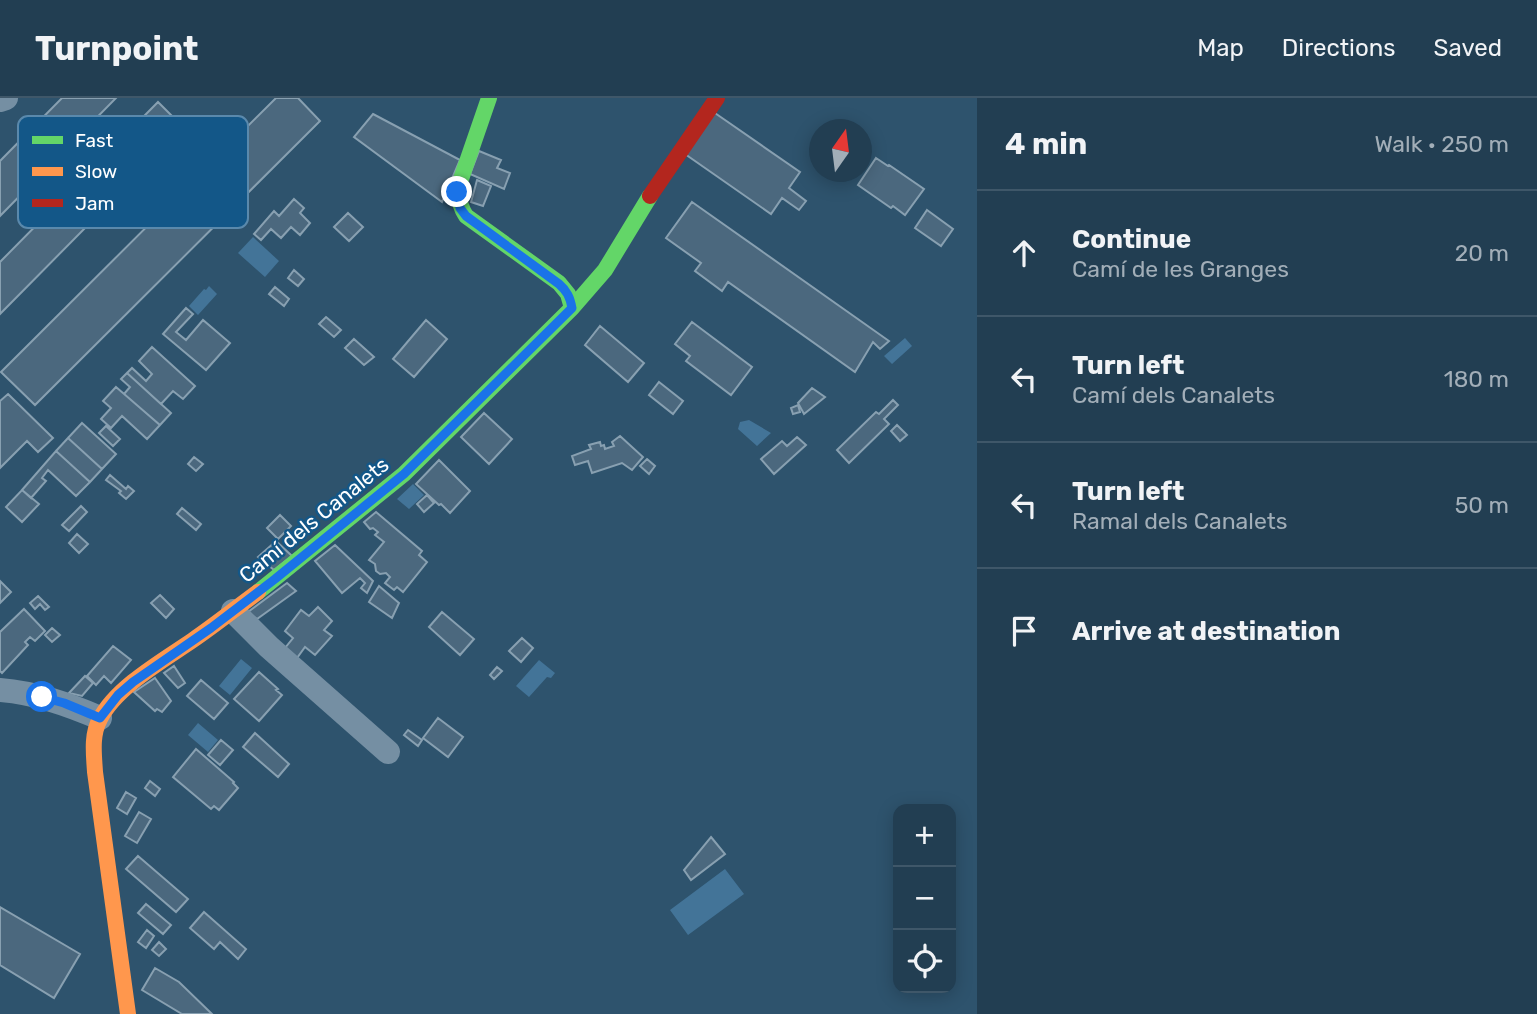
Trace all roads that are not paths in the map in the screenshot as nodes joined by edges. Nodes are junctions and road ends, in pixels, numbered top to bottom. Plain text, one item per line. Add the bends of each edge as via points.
1 (6, 98) edge
2 (489, 98) edge
3 (718, 98) edge
4 (0, 100) edge
5 (572, 308) junction
6 (233, 611) junction
7 (0, 690) edge
8 (100, 718) junction
9 (388, 752) dead end
10 (128, 1014) edge

1 - 4 street
2 - 5 street via 457,192 460,208 566,290
3 - 5 street, Camí dels Canalets via 605,271
5 - 6 street, Camí dels Canalets via 404,474
6 - 8 street, Camí dels Canalets via 133,682
6 - 9 street
7 - 8 street via 64,703
8 - 10 street via 94,744 95,772

